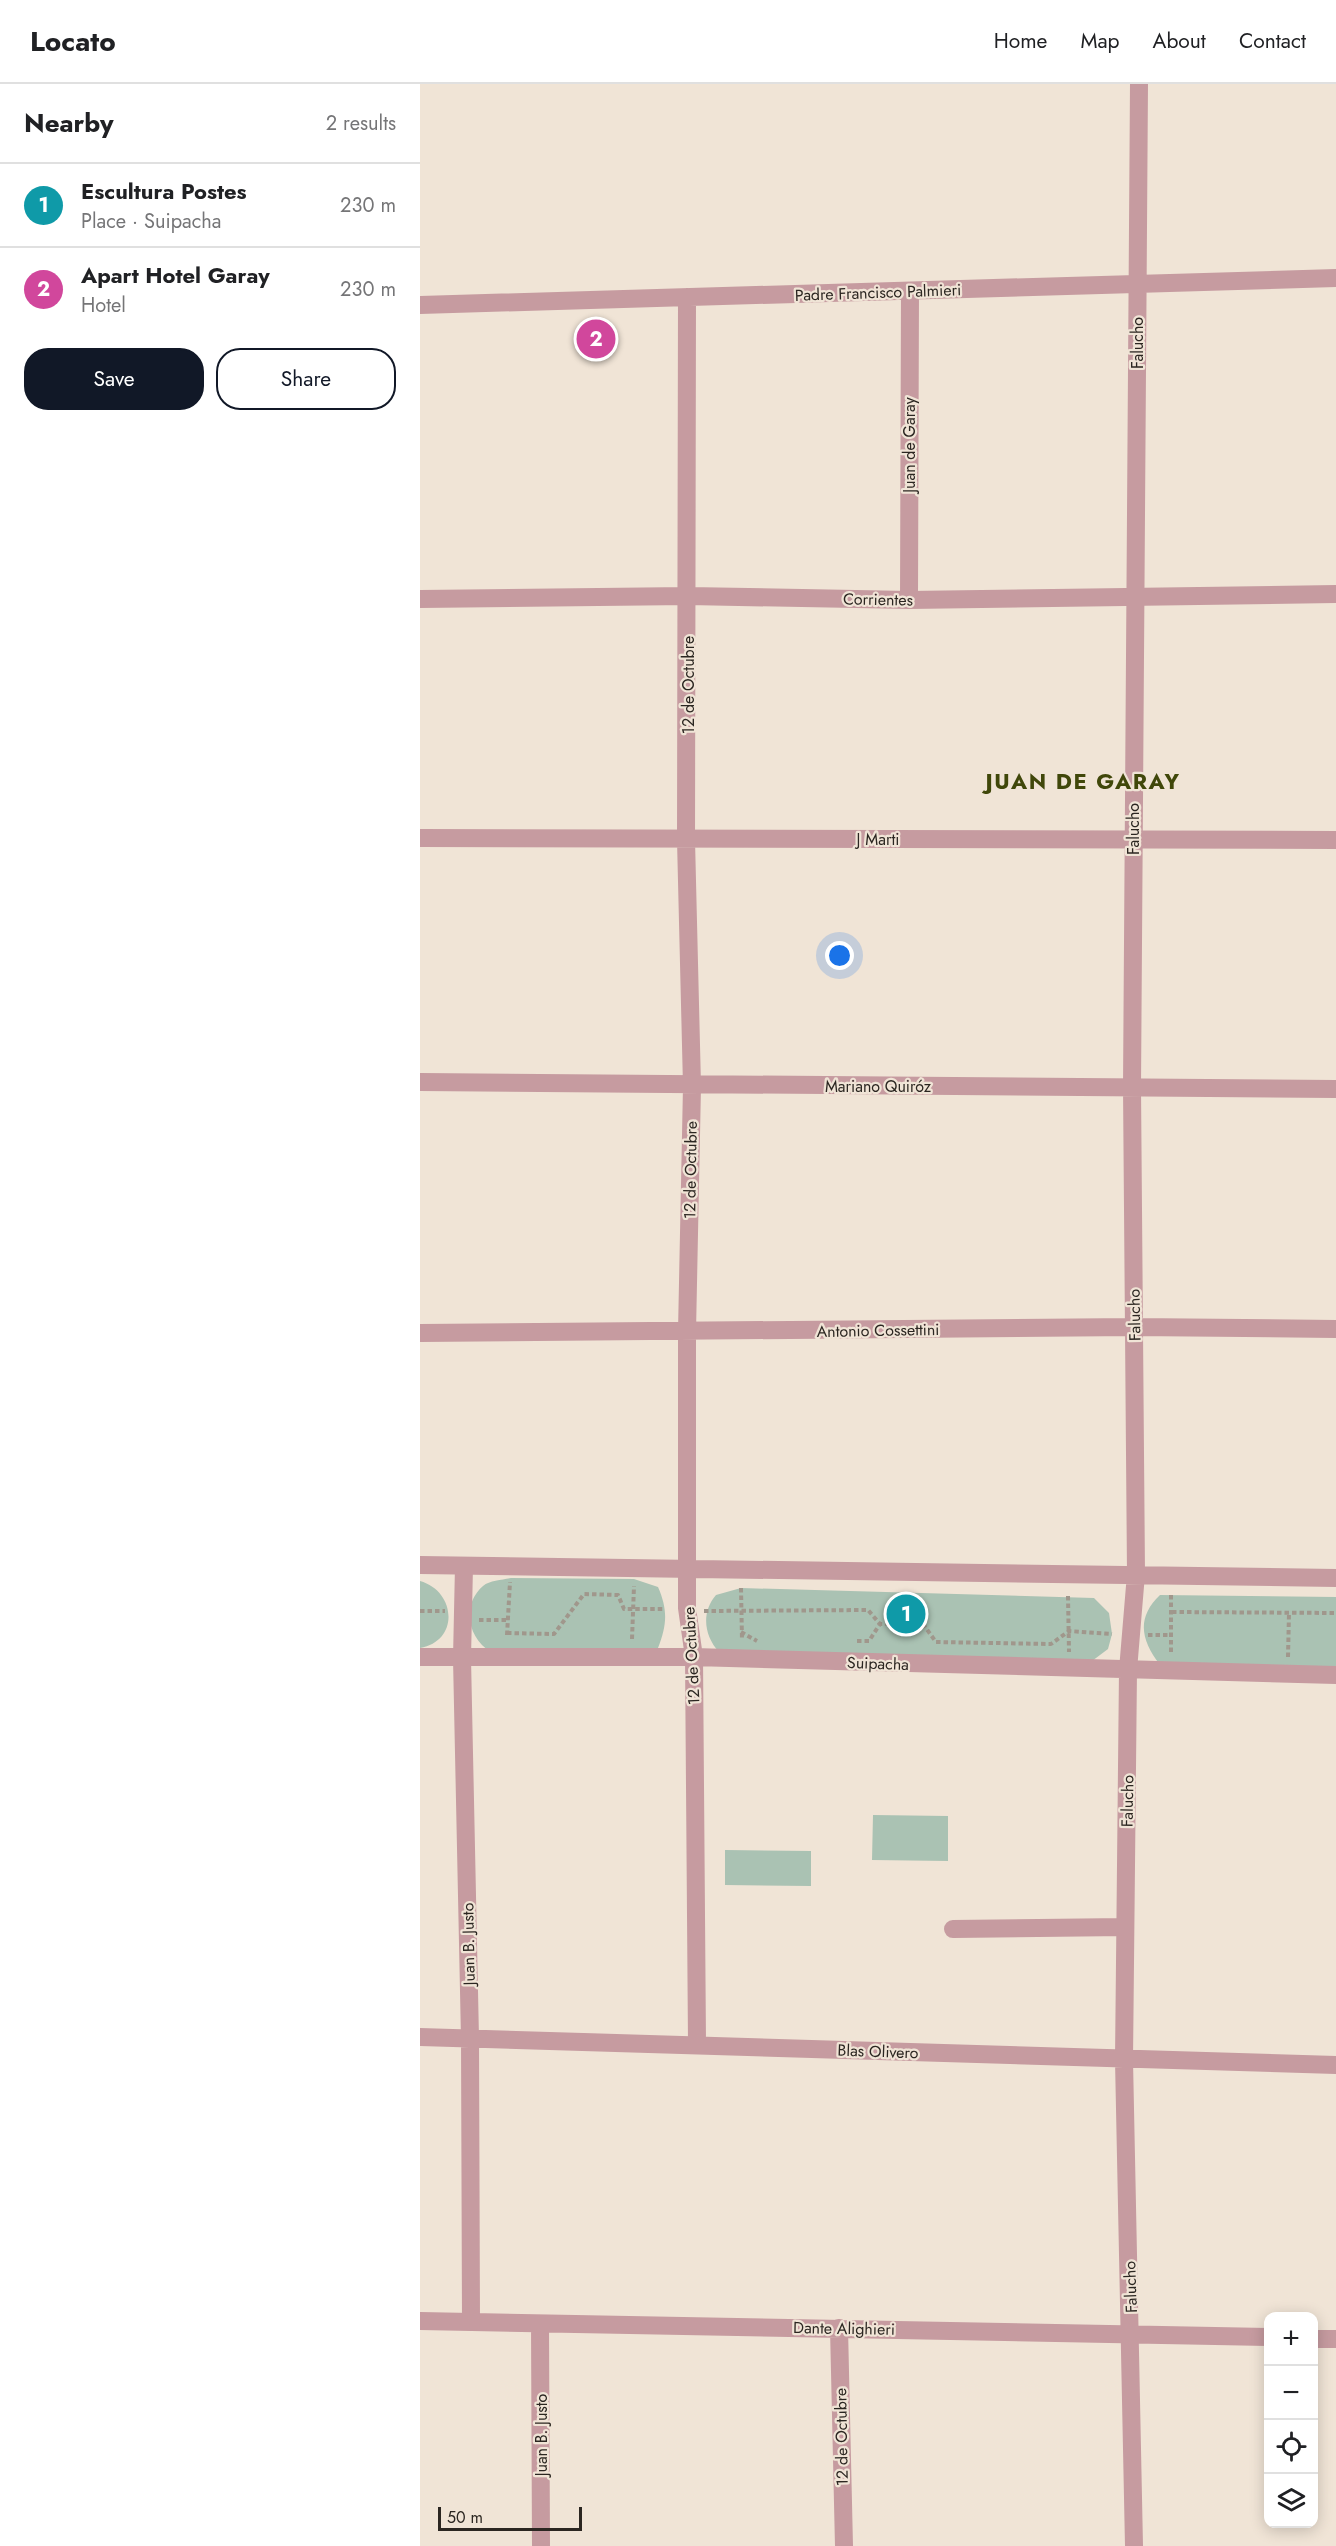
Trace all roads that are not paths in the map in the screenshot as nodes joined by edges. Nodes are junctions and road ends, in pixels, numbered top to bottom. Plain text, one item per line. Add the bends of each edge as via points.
1 (1138, 84) edge
2 (1336, 278) edge
3 (1137, 285) junction
4 (910, 291) junction
5 (687, 297) junction
6 (420, 305) edge
7 (1336, 594) edge
8 (688, 596) junction
9 (1135, 596) junction
10 (420, 599) edge
11 (909, 600) junction
12 (420, 838) edge
13 (1133, 838) junction
14 (686, 840) junction
15 (1336, 840) edge
16 (420, 1082) edge
17 (692, 1086) junction
18 (1132, 1087) junction
19 (1336, 1089) edge
20 (1134, 1327) junction
21 (1336, 1329) edge
22 (687, 1332) junction
23 (420, 1334) edge
24 (420, 1565) edge
25 (464, 1566) junction
26 (687, 1569) junction
27 (1136, 1574) junction
28 (1336, 1578) edge
29 (420, 1657) edge
30 (694, 1657) junction
31 (462, 1658) junction
32 (1128, 1670) junction
33 (1336, 1675) edge
34 (1125, 1927) junction
35 (953, 1929) dead end
36 (420, 2037) edge
37 (470, 2038) junction
38 (697, 2044) junction
39 (1124, 2060) junction
40 (1336, 2065) edge
41 (420, 2320) edge
42 (471, 2322) junction
43 (540, 2324) junction
44 (839, 2328) junction
45 (1132, 2333) junction
46 (1264, 2337) edge
47 (1318, 2339) edge
48 (1336, 2339) edge
49 (541, 2546) edge
50 (844, 2546) edge
51 (1134, 2546) edge

1 - 3 street, Falucho
2 - 3 street, Padre Francisco Palmieri
3 - 4 street, Padre Francisco Palmieri
3 - 9 street, Falucho
4 - 5 street, Padre Francisco Palmieri
4 - 11 street, Juan de Garay
5 - 6 street, Padre Francisco Palmieri
5 - 8 street, 12 de Octubre
7 - 9 street, Corrientes
8 - 10 street, Corrientes
8 - 11 street, Corrientes
8 - 14 street, 12 de Octubre
9 - 11 street, Corrientes
9 - 13 street, Falucho
12 - 14 street, J Marti
13 - 14 street, J Marti
13 - 15 street, J Marti
13 - 18 street, Falucho
14 - 17 street, 12 de Octubre
16 - 17 street, Mariano Quiróz
17 - 18 street, Mariano Quiróz
17 - 22 street, 12 de Octubre
18 - 19 street, Mariano Quiróz
18 - 20 street, Falucho
20 - 21 street, Antonio Cossettini
20 - 22 street, Antonio Cossettini
20 - 27 street, Falucho
22 - 23 street, Antonio Cossettini
22 - 26 street, 12 de Octubre
24 - 25 street
25 - 26 street
25 - 31 street, Juan B. Justo
26 - 27 street
26 - 30 street, 12 de Octubre via 687,1608
27 - 28 street
27 - 32 street, Falucho
29 - 31 street, Suipacha
30 - 31 street, Suipacha
30 - 32 street, Suipacha
30 - 38 street, 12 de Octubre
31 - 37 street, Juan B. Justo
32 - 33 street, Suipacha
32 - 34 street, Falucho
34 - 35 street
34 - 39 street, Falucho
36 - 37 street, Blas Olivero
37 - 38 street, Blas Olivero
37 - 42 street, Juan B. Justo
38 - 39 street, Blas Olivero
39 - 40 street, Blas Olivero
39 - 45 street, Falucho
41 - 42 street, Dante Alighieri
42 - 43 street, Dante Alighieri
43 - 44 street, Dante Alighieri
43 - 49 street, Juan B. Justo
44 - 45 street, Dante Alighieri
44 - 50 street, 12 de Octubre
45 - 46 street, Dante Alighieri
45 - 51 street, Falucho
47 - 48 street

